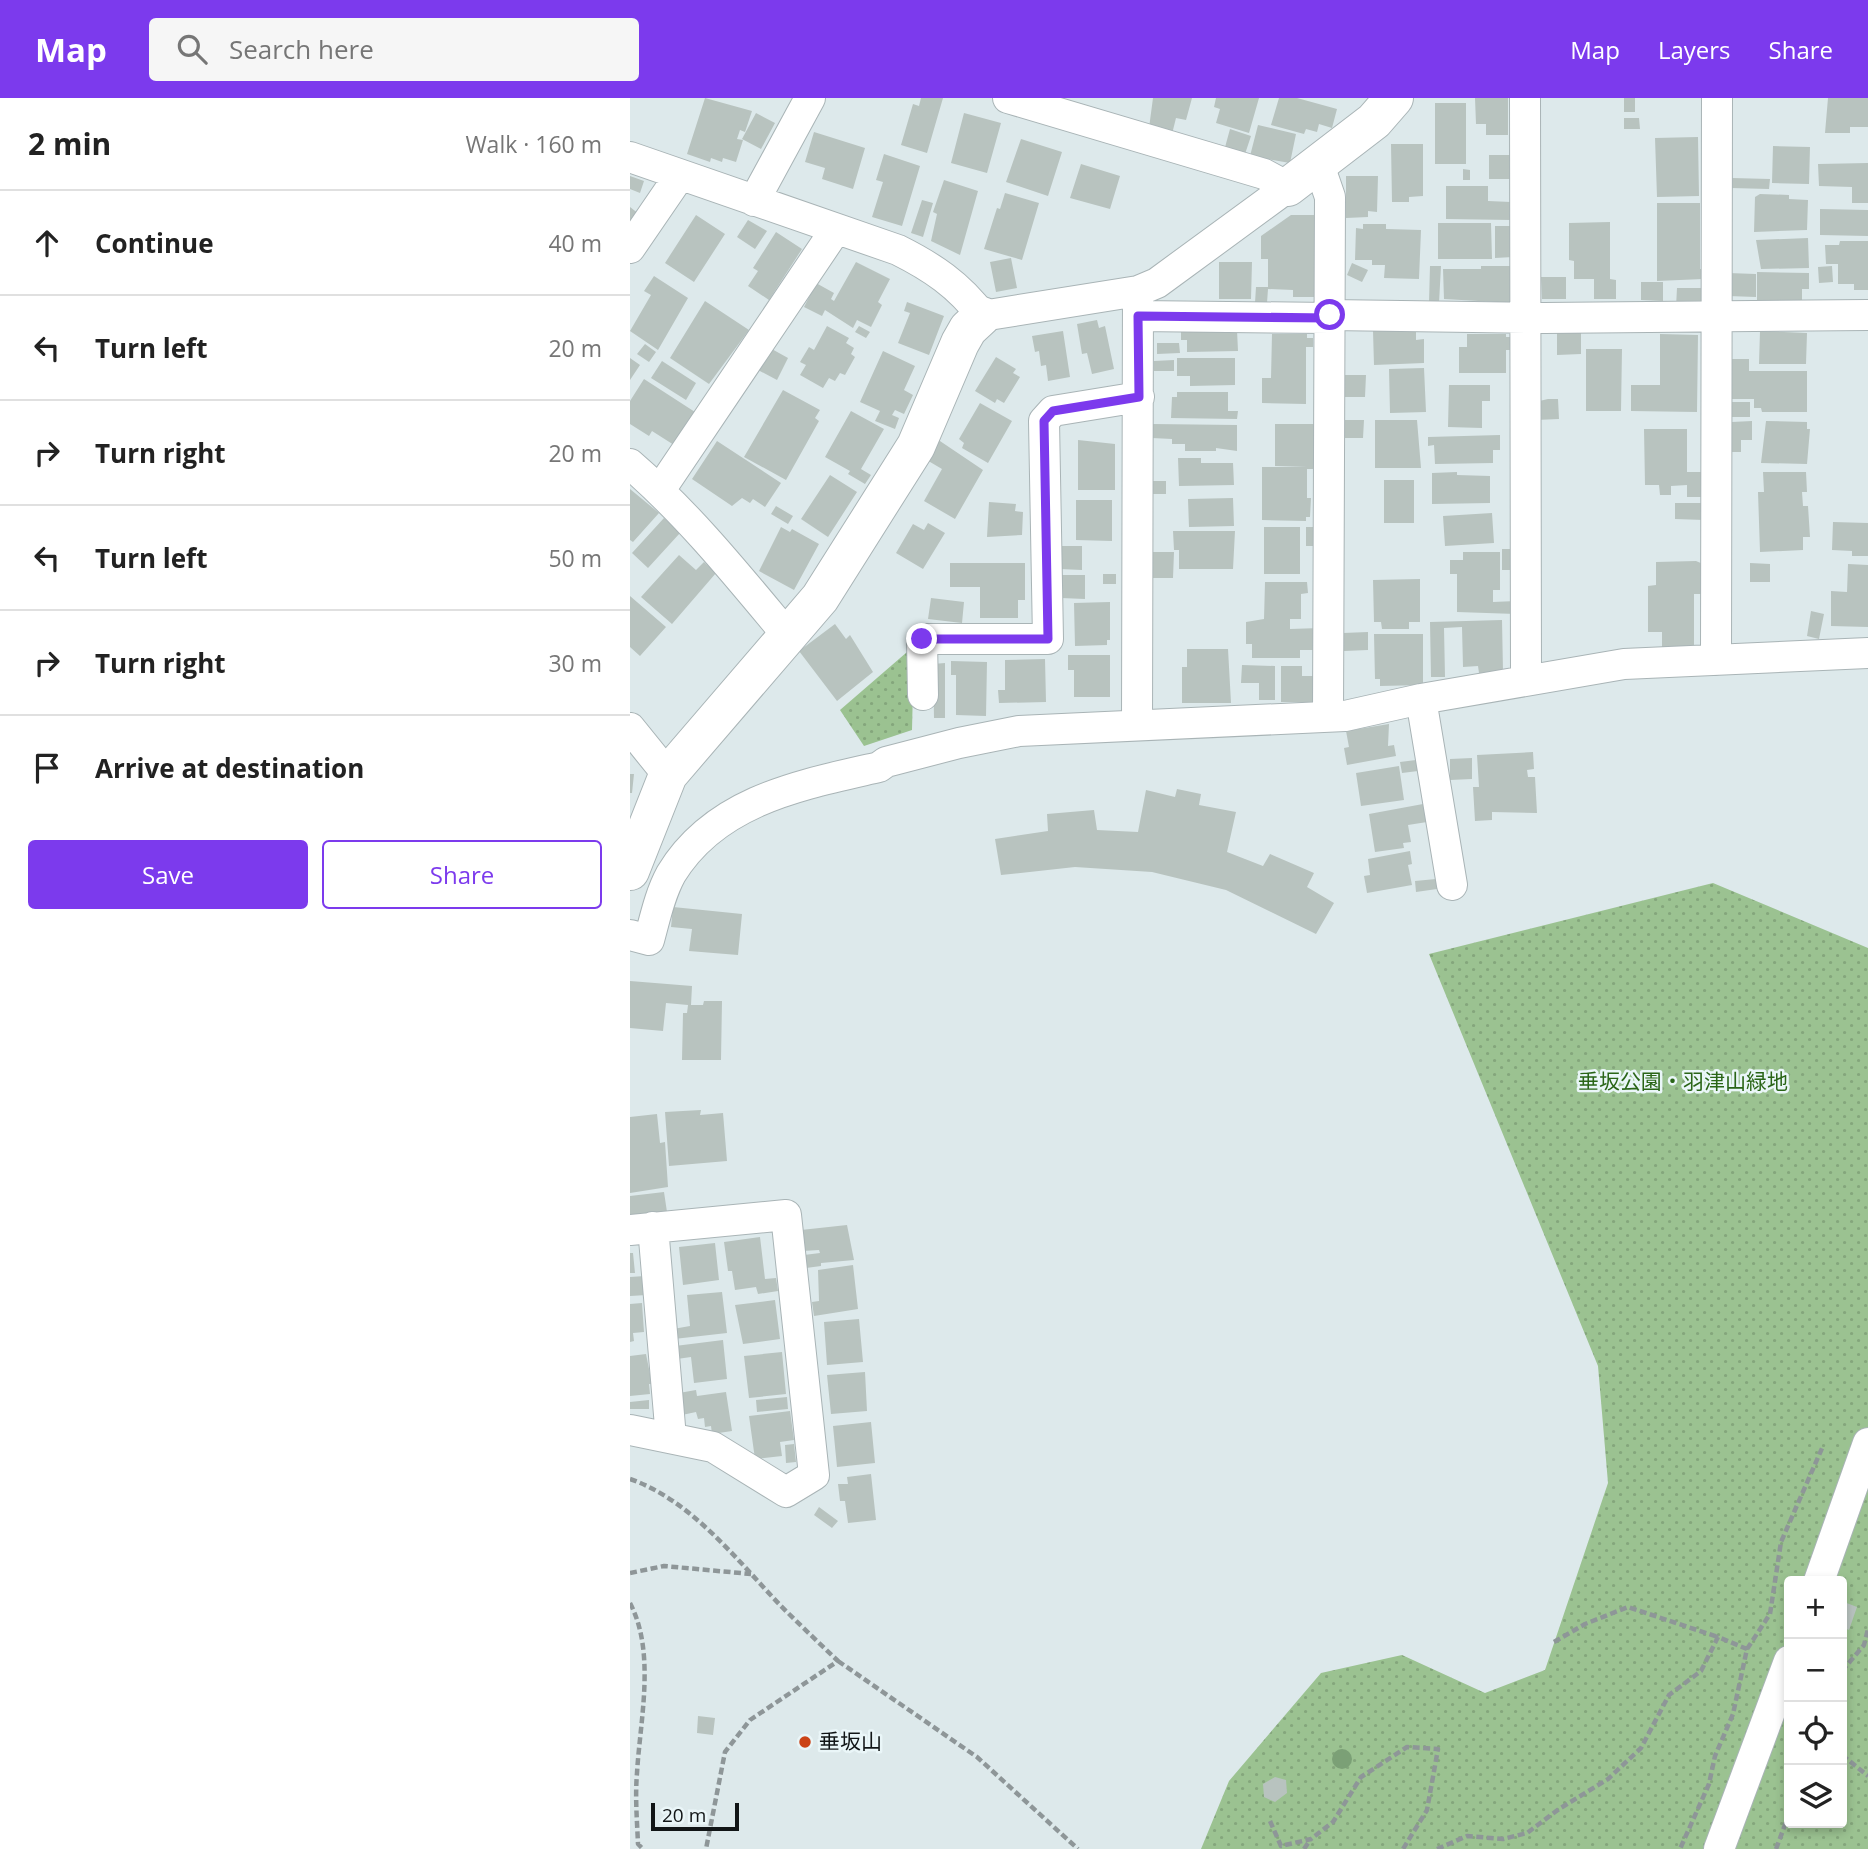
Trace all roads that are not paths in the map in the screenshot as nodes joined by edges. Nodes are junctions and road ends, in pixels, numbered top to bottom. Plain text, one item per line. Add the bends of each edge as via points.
1 (810, 98) edge
2 (1008, 98) edge
3 (1394, 98) edge
4 (1525, 98) edge
5 (1717, 98) edge
6 (630, 157) edge
7 (1319, 165) junction
8 (680, 175) junction
9 (1288, 187) junction
10 (754, 201) junction
11 (836, 229) junction
12 (630, 248) edge
13 (1138, 304) junction
14 (1716, 315) junction
15 (1868, 315) edge
16 (982, 316) junction
17 (1330, 316) junction
18 (1525, 316) junction
19 (1139, 397) junction
20 (630, 464) edge
21 (660, 490) junction
22 (788, 636) junction
23 (1868, 653) edge
24 (1716, 660) junction
25 (1526, 680) junction
26 (923, 695) dead end
27 (1421, 699) junction
28 (1328, 716) junction
29 (1138, 724) junction
30 (630, 728) edge
31 (668, 775) junction
32 (630, 871) edge
33 (1452, 885) dead end
34 (630, 935) edge
35 (642, 1228) edge
36 (630, 1430) edge
37 (671, 1438) junction
38 (1868, 1443) edge
39 (1821, 1576) edge
40 (1784, 1674) edge
41 (1719, 1849) edge

1 - 10 street
2 - 9 street via 1264,174
3 - 7 street via 1374,121
4 - 18 street
5 - 14 street
6 - 8 street
7 - 9 street
7 - 17 street via 1330,197
8 - 10 street
8 - 12 street
9 - 13 street via 1157,283
10 - 11 street
11 - 16 street via 934,268 968,297
11 - 21 street
13 - 16 street
13 - 17 street
13 - 19 street
14 - 15 street
14 - 18 street
14 - 24 street
16 - 22 street via 960,343 916,446 820,598
17 - 18 street
17 - 28 street
18 - 25 street
19 - 26 street via 1053,411 1044,421 1048,639 922,639
19 - 29 street
20 - 21 street
21 - 22 street
22 - 31 street
23 - 24 street
24 - 25 street via 1614,665
25 - 27 street
27 - 28 street
27 - 33 street
28 - 29 street via 1154,727
29 - 34 street via 1019,732 958,743 762,797 707,831 686,853 670,876 649,940
30 - 31 street
31 - 32 street
35 - 37 street
35 - 37 street via 786,1215 814,1475 786,1492 713,1447
36 - 37 street
38 - 39 street
40 - 41 street

